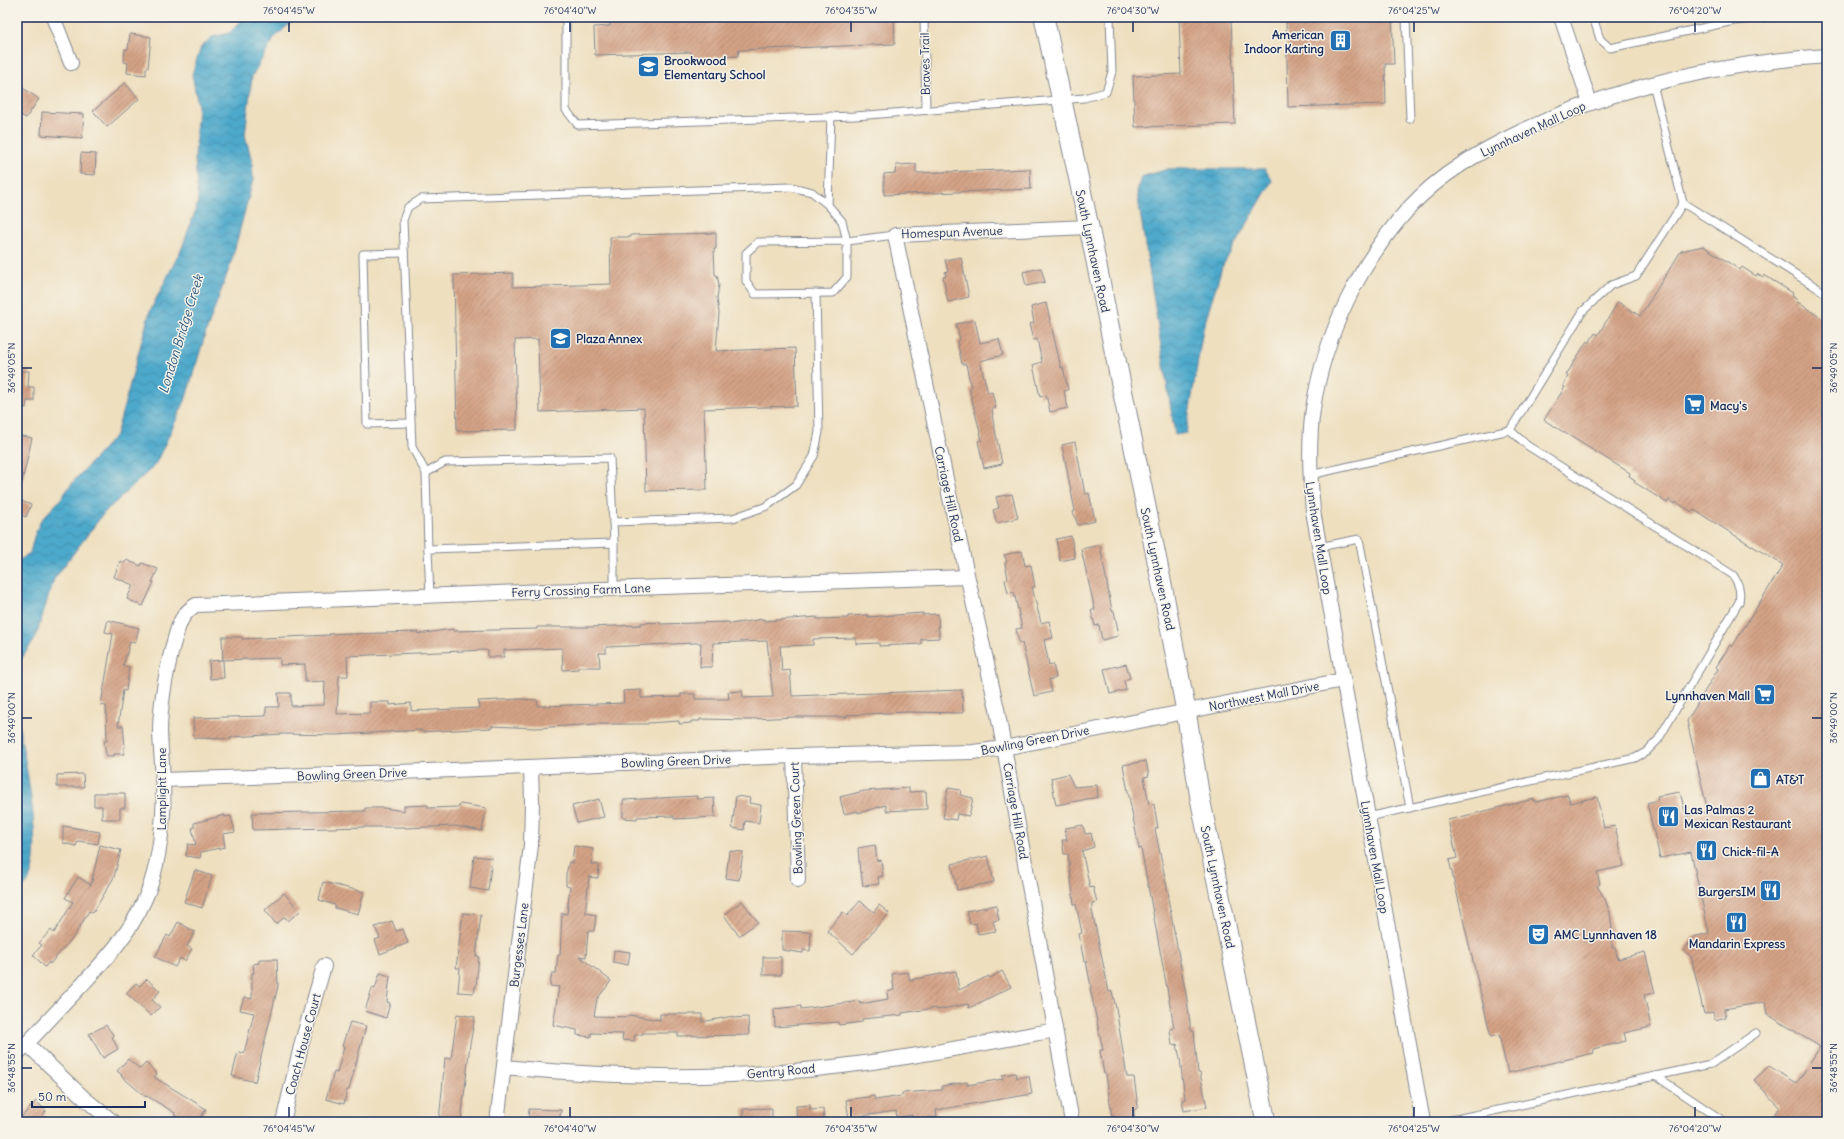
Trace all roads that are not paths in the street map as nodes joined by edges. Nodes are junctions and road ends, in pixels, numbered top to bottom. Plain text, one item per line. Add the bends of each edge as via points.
1 (53, 17) edge
2 (924, 17) edge
3 (1044, 17) edge
4 (1110, 17) edge
5 (1406, 17) edge
6 (1561, 17) edge
7 (1593, 17) edge
8 (1771, 17) edge
9 (566, 20) dead end
10 (1827, 56) edge
11 (71, 63) dead end
12 (1653, 84) junction
13 (1062, 100) junction
14 (1590, 102) junction
15 (926, 110) junction
16 (831, 116) junction
17 (1410, 119) dead end
18 (1683, 202) junction
19 (828, 205) junction
20 (1089, 227) junction
21 (895, 234) junction
22 (847, 241) junction
23 (404, 253) junction
24 (816, 293) junction
25 (1827, 294) edge
26 (931, 407) joint
27 (411, 423) junction
28 (1510, 430) junction
29 (426, 473) junction
30 (1310, 475) junction
31 (613, 522) junction
32 (614, 542) junction
33 (1319, 547) junction
34 (428, 549) junction
35 (967, 576) junction
36 (614, 589) junction
37 (430, 596) junction
38 (196, 605) joint
39 (1343, 680) junction
40 (1186, 711) junction
41 (1004, 748) junction
42 (794, 756) junction
43 (531, 767) junction
44 (162, 780) junction
45 (1410, 808) junction
46 (1368, 817) junction
47 (798, 880) dead end
48 (324, 966) dead end
49 (1055, 1030) junction
50 (1756, 1033) dead end
51 (22, 1049) edge
52 (504, 1067) junction
53 (1656, 1076) junction
54 (113, 1122) edge
55 (283, 1122) edge
56 (497, 1122) edge
57 (1072, 1122) edge
58 (1266, 1122) edge
59 (1423, 1122) edge
60 (1442, 1122) edge
61 (1725, 1122) edge

1 - 11 street
2 - 15 lane, Braves Trail
3 - 13 street, South Lynnhaven Road
4 - 13 lane via 1112,72 1106,92
5 - 17 lane
6 - 14 street
7 - 8 lane via 1600,39 1610,48 1734,21
9 - 16 lane via 566,110 578,126
10 - 12 street, Lynnhaven Mall Loop via 1783,59 1714,69
12 - 14 street, Lynnhaven Mall Loop
12 - 18 lane
13 - 15 lane
13 - 20 street, South Lynnhaven Road
14 - 30 street, Lynnhaven Mall Loop via 1543,121 1476,155 1442,179 1411,206 1388,234 1348,299 1332,337 1313,410
15 - 16 lane
16 - 19 lane
18 - 25 lane
18 - 28 lane via 1636,276 1611,285 1583,311
19 - 22 lane via 842,221
19 - 23 lane via 812,192 791,187 421,199 408,207 403,220
20 - 21 street, Homespun Avenue
20 - 40 street, South Lynnhaven Road
21 - 22 lane
21 - 26 street, Homespun Avenue
22 - 24 lane via 847,277 833,293
22 - 24 lane via 758,242 746,253 746,281 755,294
23 - 27 lane
23 - 27 lane via 363,254 367,424
24 - 31 lane via 819,432 814,456 796,485 767,506 734,518
26 - 35 street, Carriage Hill Road
27 - 29 lane via 412,447
28 - 30 lane
28 - 45 lane via 1528,446 1733,575 1738,583 1739,602 1658,740 1646,752 1635,758
29 - 31 lane via 445,462 610,458
29 - 34 lane
30 - 33 street, Lynnhaven Mall Loop
31 - 32 lane
32 - 34 lane
32 - 36 lane
33 - 39 street, Lynnhaven Mall Loop
33 - 45 lane via 1359,539
34 - 37 lane
35 - 36 street, Ferry Crossing Farm Lane
35 - 41 street, Carriage Hill Road
36 - 37 street, Ferry Crossing Farm Lane
37 - 38 street, Ferry Crossing Farm Lane
38 - 44 street, Lamplight Lane via 187,610 181,618 169,660 160,730
39 - 40 street, Northwest Mall Drive
39 - 46 street, Lynnhaven Mall Loop
40 - 41 street, Bowling Green Drive
40 - 58 street, South Lynnhaven Road via 1200,798
41 - 42 street, Bowling Green Drive via 973,752
41 - 49 street, Carriage Hill Road
42 - 43 street, Bowling Green Drive
42 - 47 street, Bowling Green Court
43 - 44 street, Bowling Green Drive
43 - 52 street, Burgesses Lane via 531,844
44 - 51 street, Lamplight Lane via 163,812 159,848 154,875 144,902 114,950
45 - 46 lane
46 - 59 street, Lynnhaven Mall Loop
48 - 55 street, Coach House Court
49 - 52 street, Gentry Road via 852,1065 782,1072 642,1077
49 - 57 street, Carriage Hill Road
50 - 53 lane via 1711,1064
51 - 54 street
52 - 56 street, Burgesses Lane
53 - 60 lane
53 - 61 lane

